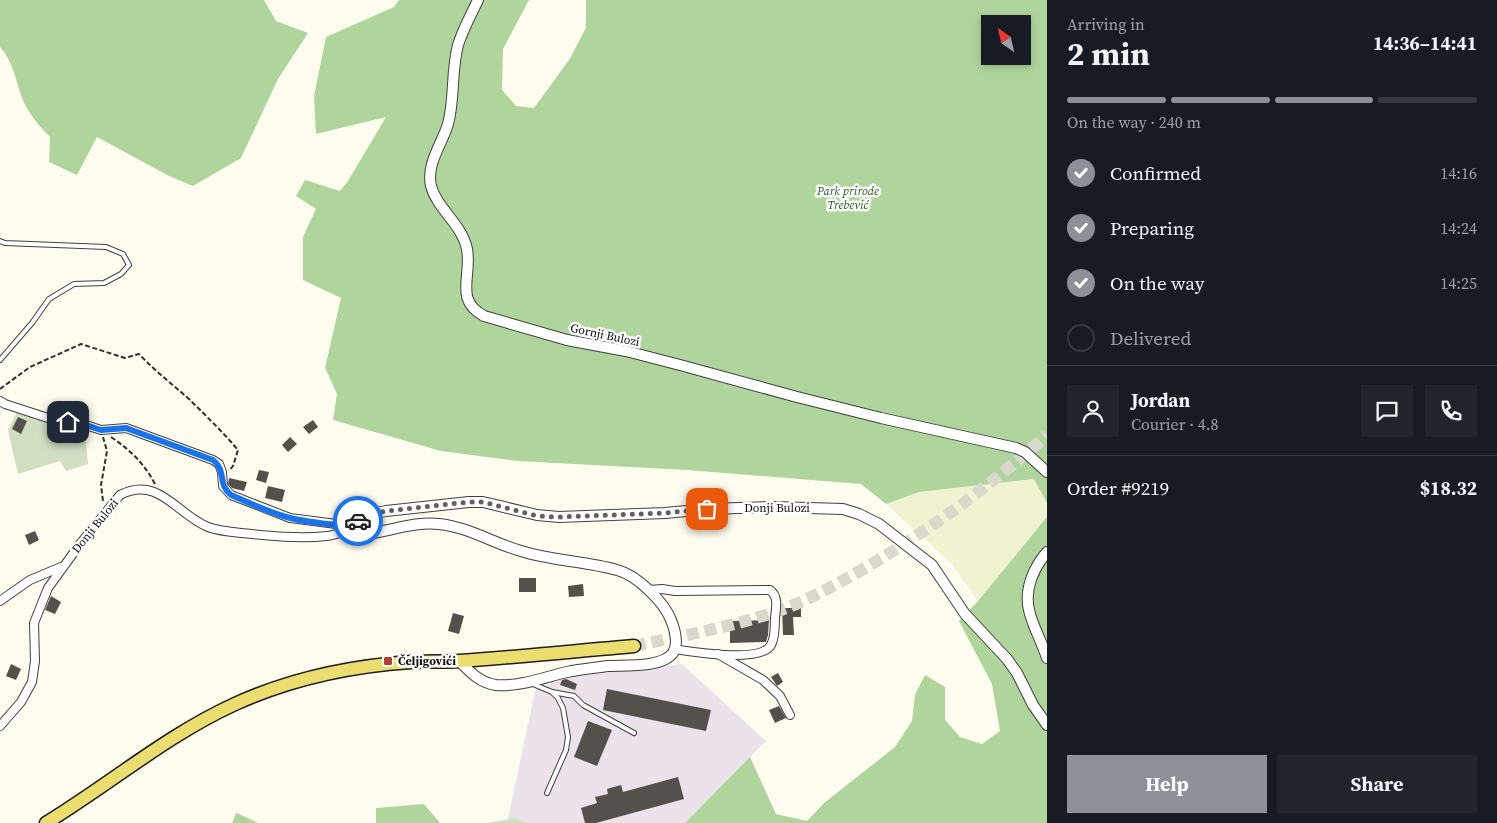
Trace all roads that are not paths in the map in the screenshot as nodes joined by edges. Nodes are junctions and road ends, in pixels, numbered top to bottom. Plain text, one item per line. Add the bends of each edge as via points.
1 (478, 0) edge
2 (0, 241) edge
3 (0, 360) edge
4 (0, 400) edge
5 (1047, 472) edge
6 (356, 527) junction
7 (1047, 552) edge
8 (63, 566) junction
9 (649, 590) junction
10 (0, 601) edge
11 (634, 646) tunnel mouth
12 (674, 649) junction
13 (716, 653) junction
14 (1047, 658) edge
15 (459, 661) junction
16 (529, 682) junction
17 (552, 692) junction
18 (790, 715) dead end
19 (1047, 725) edge
20 (0, 726) edge
21 (634, 733) dead end
22 (548, 792) dead end
23 (46, 823) edge

1 - 5 street, Gornji Bulozi via 458,47 452,105 430,175 435,196 459,230 466,247 466,294 474,311 566,340 626,351 806,400 1016,448
2 - 3 lane via 5,244 106,247 123,254 129,265 121,274 104,283 74,284 49,300
4 - 6 street via 51,419 101,430 126,428 213,460 222,472 223,486 231,495 276,514
6 - 8 street, Donji Bulozi via 328,536 302,537 221,530 207,527 160,494 129,491 113,502
6 - 9 street, Donji Bulozi via 364,534 426,524 451,526 522,552 619,570
6 - 19 street, Donji Bulozi via 358,520 366,515 469,502 483,502 537,516 559,517 765,507 843,509 887,530 932,565 965,614 1012,666
7 - 14 street via 1032,576 1028,591 1028,609
8 - 10 street via 30,580
8 - 20 street, Donji Bulozi via 48,588 34,623 32,682 21,702
9 - 12 street, Donji Bulozi via 669,614 676,638
9 - 13 street via 770,590 774,593 775,626 771,645 763,653
11 - 15 main road
12 - 13 street
12 - 16 street via 666,659 655,664 594,668
13 - 18 street via 763,680 780,696
15 - 16 street via 475,677 487,683
15 - 23 main road via 369,666 322,675 262,693 178,734
16 - 17 lane
17 - 21 lane via 574,696 583,705
17 - 22 lane via 563,708 568,737 566,750

